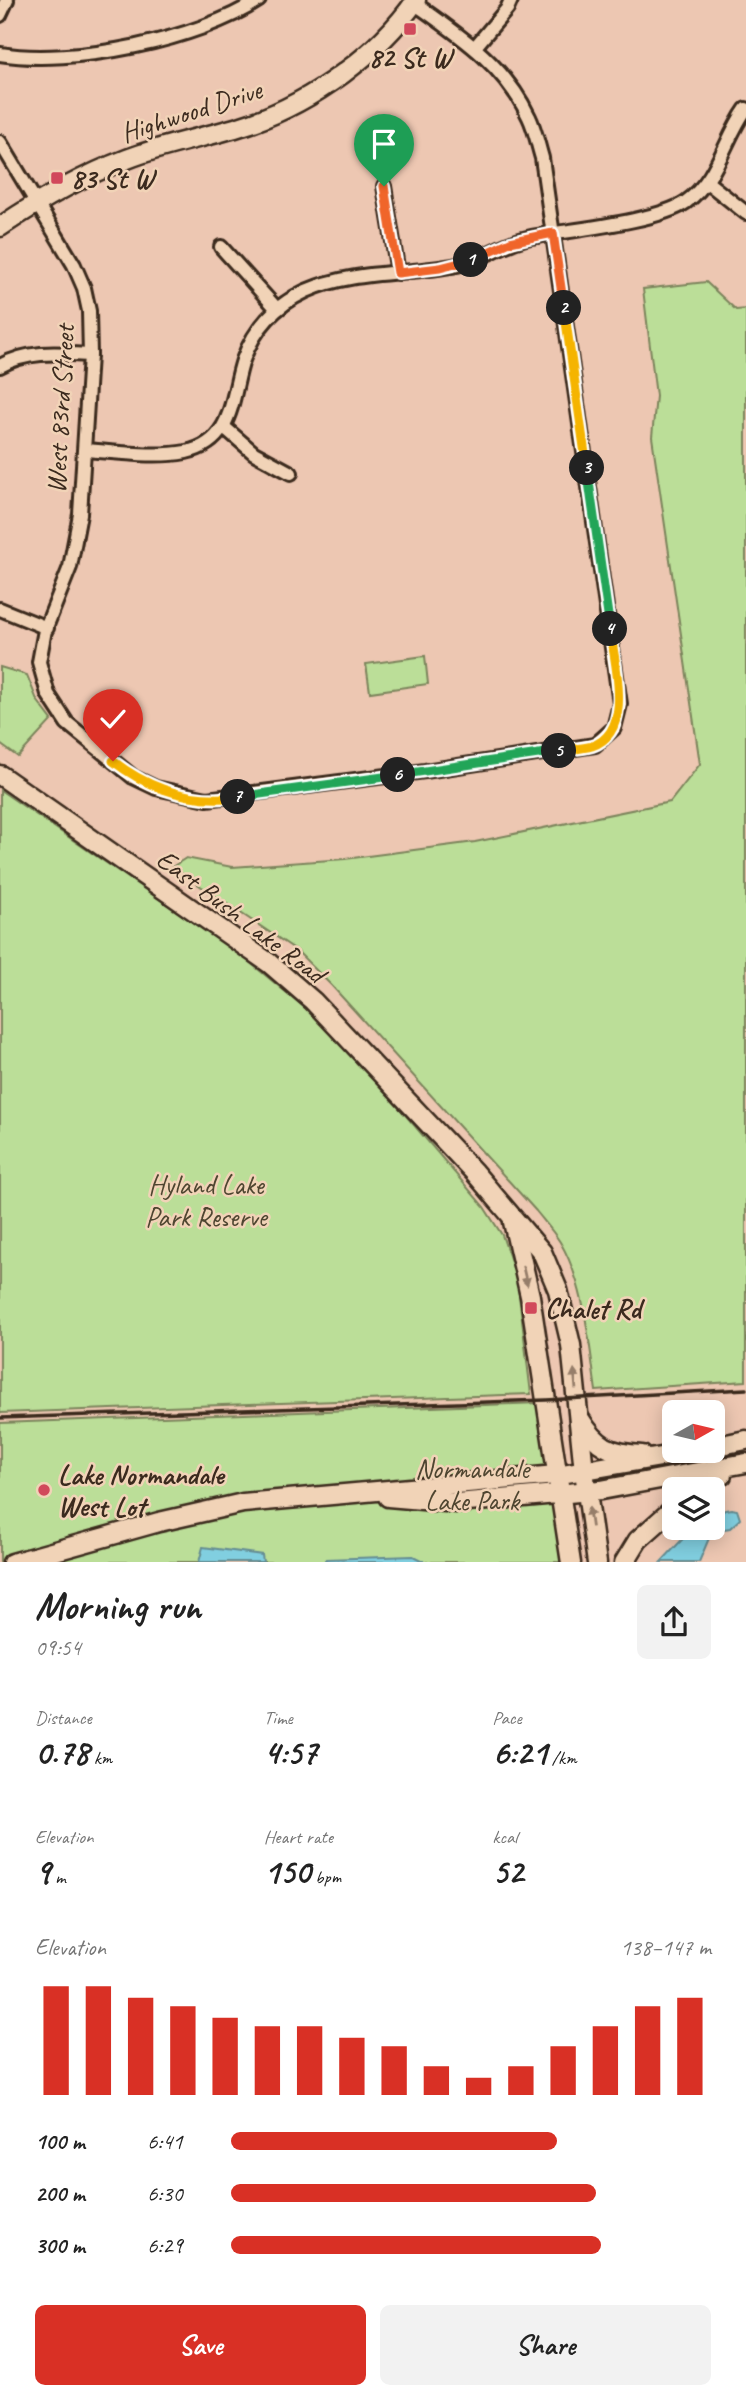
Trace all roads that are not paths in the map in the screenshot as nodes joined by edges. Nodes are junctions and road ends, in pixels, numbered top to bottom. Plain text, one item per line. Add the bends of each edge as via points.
1 (7, 0) edge
2 (259, 0) edge
3 (511, 0) edge
4 (415, 1) edge
5 (236, 6) edge
6 (0, 15) edge
7 (475, 47) junction
8 (0, 54) edge
9 (746, 110) edge
10 (0, 142) edge
11 (707, 182) junction
12 (384, 186) dead end
13 (36, 203) junction
14 (746, 213) edge
15 (0, 227) edge
16 (553, 233) junction
17 (221, 247) dead end
18 (398, 273) junction
19 (277, 309) junction
20 (90, 355) junction
21 (0, 366) edge
22 (224, 427) junction
23 (85, 450) junction
24 (291, 473) dead end
25 (0, 609) edge
26 (47, 628) junction
27 (0, 775) edge
28 (513, 1218) junction
29 (578, 1416) junction
30 (746, 1440) edge
31 (725, 1444) edge
32 (662, 1456) edge
33 (662, 1457) edge
34 (743, 1464) edge
35 (583, 1471) junction
36 (556, 1475) junction
37 (718, 1477) edge
38 (586, 1491) junction
39 (559, 1493) junction
40 (364, 1494) junction
41 (662, 1519) edge
42 (16, 1562) edge
43 (571, 1562) edge
44 (597, 1562) edge
45 (625, 1562) edge

1 - 6 street
2 - 5 street
3 - 7 street
4 - 7 street
4 - 13 street, Highwood Drive via 362,58 292,104 253,122 128,158
5 - 8 street via 186,32 107,52 45,58
7 - 16 street via 511,86 530,118 542,158
9 - 11 street via 730,132
10 - 13 street, West 83rd Street
11 - 14 street
11 - 16 street via 685,203 667,212
12 - 18 street
13 - 15 street, Highwood Drive
13 - 20 street, West 83rd Street via 84,288
16 - 18 street via 510,242 461,264
16 - 26 street, West 83rd Street via 620,704 614,728 595,745 206,799 156,788 133,777 66,723 48,694 39,662
17 - 19 street
18 - 19 street via 324,283
19 - 22 street via 253,338 243,359
20 - 21 street via 31,354
20 - 23 street, West 83rd Street
22 - 23 street via 204,446 188,452
22 - 24 street via 254,453
23 - 26 street, West 83rd Street via 70,567
25 - 26 street
27 - 28 street, East Bush Lake Road via 269,963 313,1001
29 -> 28 street, East Bush Lake Road via 571,1345 558,1290 542,1252
28 -> 36 street, East Bush Lake Road via 530,1296
29 - 32 street via 603,1446 623,1454
29 - 35 street, East Bush Lake Road
30 - 31 street
33 - 35 street
34 - 37 street
34 - 38 street
35 - 36 street
35 - 38 street, East Bush Lake Road
36 - 39 street, East Bush Lake Road
36 - 40 street
38 - 39 street
44 -> 38 street, East Bush Lake Road
39 - 40 street via 457,1503
39 - 43 street, East Bush Lake Road
40 - 42 street via 243,1503
41 - 45 street via 638,1540

